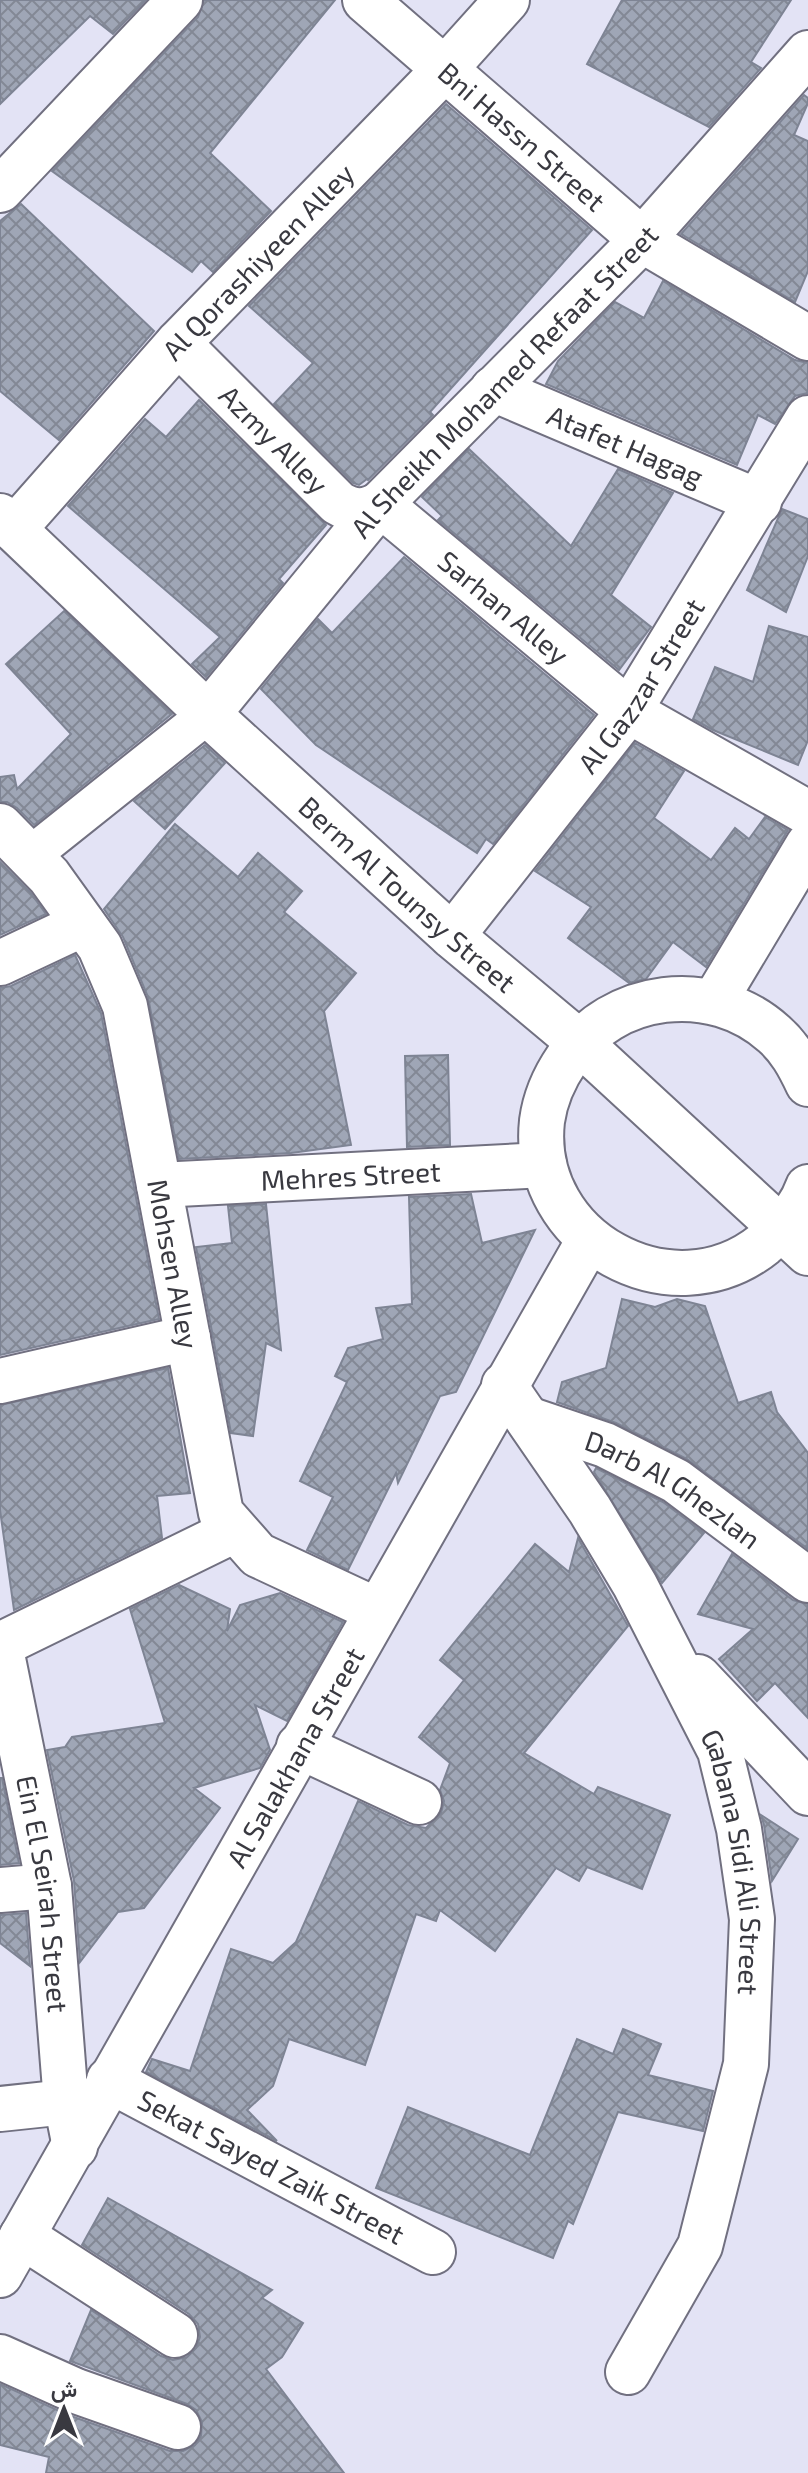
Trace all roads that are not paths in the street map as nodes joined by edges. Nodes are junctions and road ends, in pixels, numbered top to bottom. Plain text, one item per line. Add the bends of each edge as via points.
1 (180, 0) edge
2 (365, 0) edge
3 (507, 0) edge
4 (808, 53) edge
5 (444, 70) junction
6 (0, 190) edge
7 (642, 240) junction
8 (808, 338) edge
9 (178, 343) junction
10 (493, 389) junction
11 (808, 418) edge
12 (759, 502) junction
13 (380, 504) junction
14 (3, 518) edge
15 (629, 711) junction
16 (208, 714) junction
17 (808, 813) edge
18 (15, 841) edge
19 (808, 845) edge
20 (83, 924) junction
21 (452, 936) junction
22 (0, 963) edge
23 (714, 1002) junction
24 (579, 1042) junction
25 (808, 1084) edge
26 (544, 1165) junction
27 (159, 1185) junction
28 (808, 1187) edge
29 (589, 1240) junction
30 (795, 1241) edge
31 (188, 1338) junction
32 (0, 1381) edge
33 (516, 1402) junction
34 (235, 1530) junction
35 (808, 1580) edge
36 (376, 1610) junction
37 (663, 1640) junction
38 (0, 1644) edge
39 (299, 1746) junction
40 (808, 1793) edge
41 (419, 1802) dead end
42 (49, 1886) junction
43 (0, 1890) edge
44 (109, 2080) junction
45 (66, 2102) junction
46 (0, 2109) edge
47 (75, 2147) junction
48 (22, 2236) junction
49 (433, 2252) dead end
50 (0, 2275) edge
51 (175, 2335) dead end
52 (0, 2357) edge
53 (628, 2372) dead end
54 (178, 2427) dead end

1 - 6 street
2 - 5 street, Bni Hassn Street
3 - 5 street, Al Qorashiyeen Alley
4 - 7 street, Al Sheikh Mohamed Refaat Street
5 - 7 street, Bni Hassn Street
5 - 9 street, Al Qorashiyeen Alley
7 - 8 street, Bni Hassn Street
7 - 10 street, Al Sheikh Mohamed Refaat Street
9 - 13 street, Azmy Alley via 338,503 359,511
9 - 14 street, Al Qorashiyeen Alley
10 - 12 street, Atafet Hagag
10 - 13 street, Al Sheikh Mohamed Refaat Street
11 - 12 street, Al Gazzar Street
12 - 15 street, Al Gazzar Street
13 - 15 street, Sarhan Alley
13 - 16 street, Al Sheikh Mohamed Refaat Street
14 - 16 street, Berm Al Tounsy Street
15 - 17 street, Sarhan Alley
15 - 21 street, Al Gazzar Street
16 - 18 street
16 - 21 street, Berm Al Tounsy Street
18 - 20 street, Mohsen Alley via 49,876
19 - 23 street
20 - 22 street
20 - 27 street, Mohsen Alley via 100,947 125,1006
21 - 24 street, Berm Al Tounsy Street
23 - 24 street via 677,998 640,1004 607,1019
23 - 25 street via 746,1014 774,1034 797,1060
24 - 26 street via 554,1079 542,1121
24 - 30 street, Berm Al Tounsy Street
26 - 27 street, Mehres Street
26 - 29 street via 560,1206
27 - 31 street, Mohsen Alley
28 - 30 street
29 - 30 street via 625,1263 666,1273 709,1271
29 - 33 street, Al Salakhana Street
31 - 32 street
31 - 34 street, Mohsen Alley via 221,1513
33 - 35 street, Darb Al Ghezlan via 676,1481
33 - 36 street, Al Salakhana Street
33 - 37 street, Gabana Sidi Ali Street via 590,1510
34 - 36 street, Mohsen Alley via 258,1555
34 - 38 street
36 - 39 street, Al Salakhana Street
37 - 40 street
37 - 53 street, Gabana Sidi Ali Street via 720,1751 739,1829 752,1919 746,2064 700,2246
38 - 42 street, Ein El Seirah Street
39 - 41 street
39 - 44 street, Al Salakhana Street
42 - 43 street
42 - 45 street, Ein El Seirah Street
44 - 47 street, Al Salakhana Street
44 - 49 street, Sekat Sayed Zaik Street
45 - 46 street
45 - 47 street, Ein El Seirah Street
47 - 48 street, Al Salakhana Street
48 - 50 street, Al Salakhana Street
48 - 51 street
52 - 54 street

